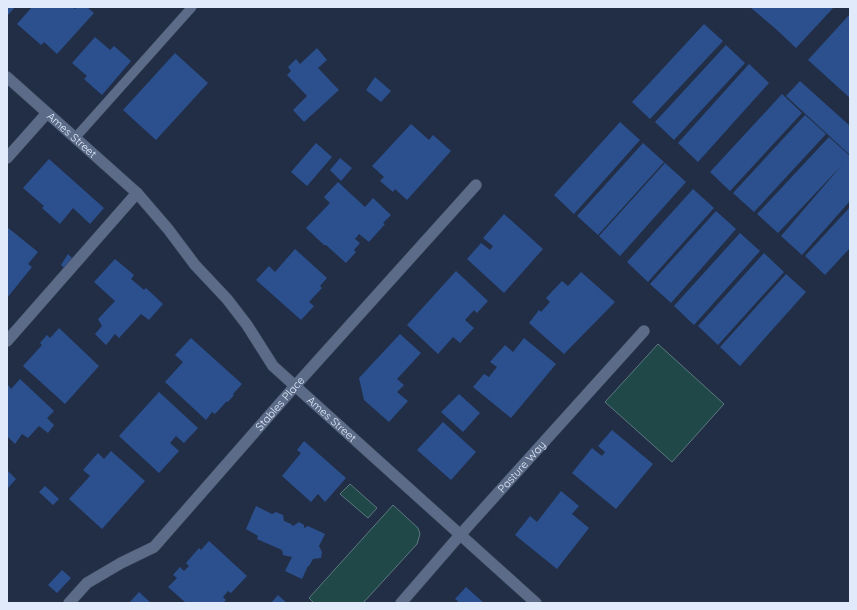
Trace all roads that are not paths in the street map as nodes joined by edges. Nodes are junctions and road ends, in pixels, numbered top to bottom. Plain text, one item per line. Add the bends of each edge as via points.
1 (192, 7) edge
2 (7, 77) edge
3 (47, 113) junction
4 (75, 138) junction
5 (7, 158) edge
6 (476, 185) dead end
7 (137, 193) junction
8 (644, 331) dead end
9 (7, 341) edge
10 (295, 386) junction
11 (460, 535) junction
12 (69, 603) edge
13 (401, 603) edge
14 (536, 603) edge

1 - 4 lane
2 - 3 street, Ames Street
3 - 4 street, Ames Street
3 - 5 street
4 - 7 street, Ames Street
6 - 10 street, Stables Place
7 - 9 street
7 - 10 street, Ames Street via 195,265 227,299 273,366
8 - 11 street, Pasture Way
10 - 11 street, Ames Street
10 - 12 street, Stables Place via 154,547 87,584
11 - 13 street, Pasture Way
11 - 14 street, Ames Street

